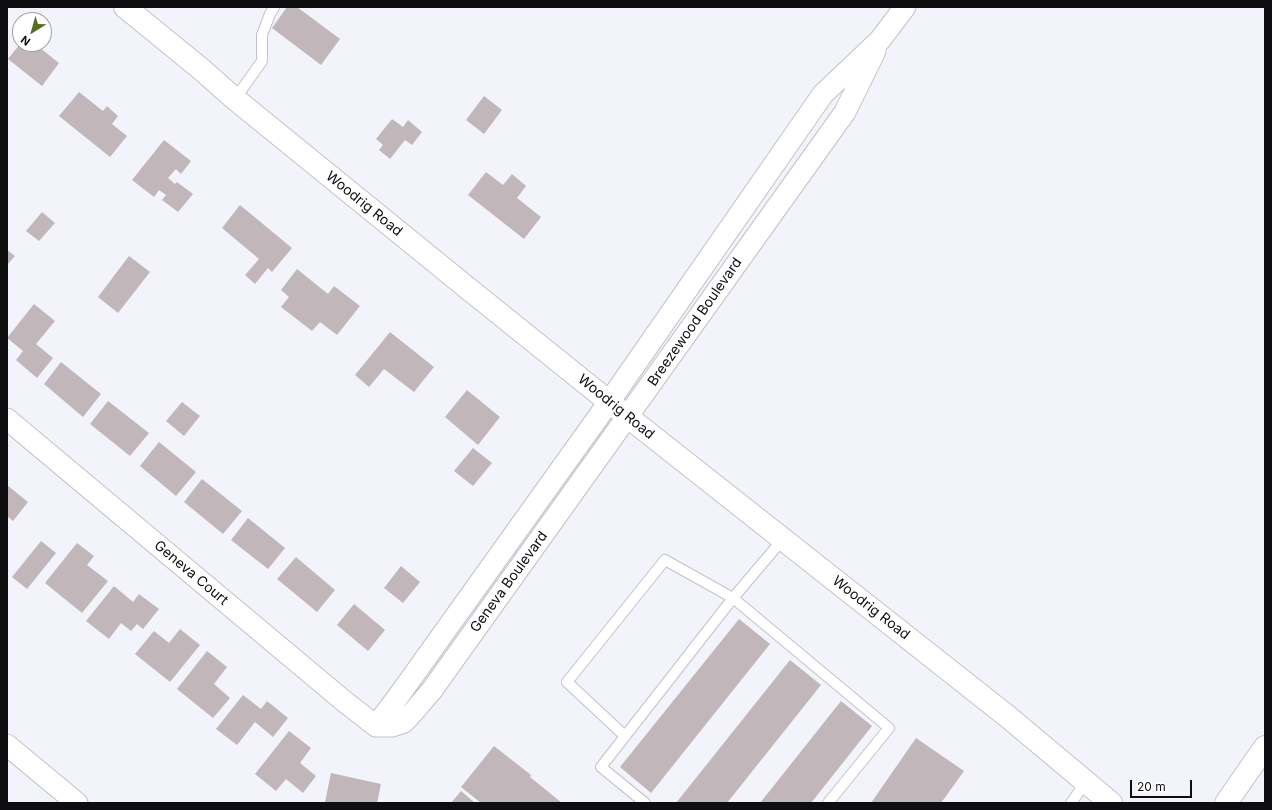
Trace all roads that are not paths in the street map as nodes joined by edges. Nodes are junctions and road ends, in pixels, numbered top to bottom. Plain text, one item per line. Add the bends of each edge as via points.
1 (125, 7) edge
2 (274, 7) edge
3 (905, 7) edge
4 (880, 40) junction
5 (236, 99) junction
6 (741, 211) junction
7 (763, 227) junction
8 (609, 402) junction
9 (628, 417) junction
10 (7, 419) edge
11 (783, 538) junction
12 (733, 598) junction
13 (376, 726) junction
14 (625, 736) junction
15 (7, 745) edge
16 (1265, 747) edge
17 (1086, 782) junction
18 (77, 803) edge
19 (645, 803) edge
20 (828, 803) edge
21 (1071, 803) edge
22 (1111, 803) edge
23 (1226, 803) edge

1 - 5 main road, Woodrig Road
2 - 5 lane via 262,35 262,61
3 - 4 street, Breezewood Boulevard
4 - 6 street, Breezewood Boulevard via 823,94
4 - 7 street, Breezewood Boulevard via 845,112
5 - 8 main road, Woodrig Road
6 - 7 street
6 - 8 street, Breezewood Boulevard
7 - 9 street, Breezewood Boulevard
8 - 9 main road, Woodrig Road
8 - 13 street, Breezewood Boulevard
9 - 11 main road, Woodrig Road
9 - 13 street, Geneva Boulevard via 432,690 404,722 392,726
10 - 13 street, Geneva Court
11 - 12 lane
11 - 17 main road, Woodrig Road
12 - 14 lane
12 - 14 lane via 665,560 567,682
12 - 20 lane via 889,728
14 - 19 lane via 601,767
15 - 18 street
16 - 23 main road
17 - 21 lane
17 - 22 main road, Woodrig Road

